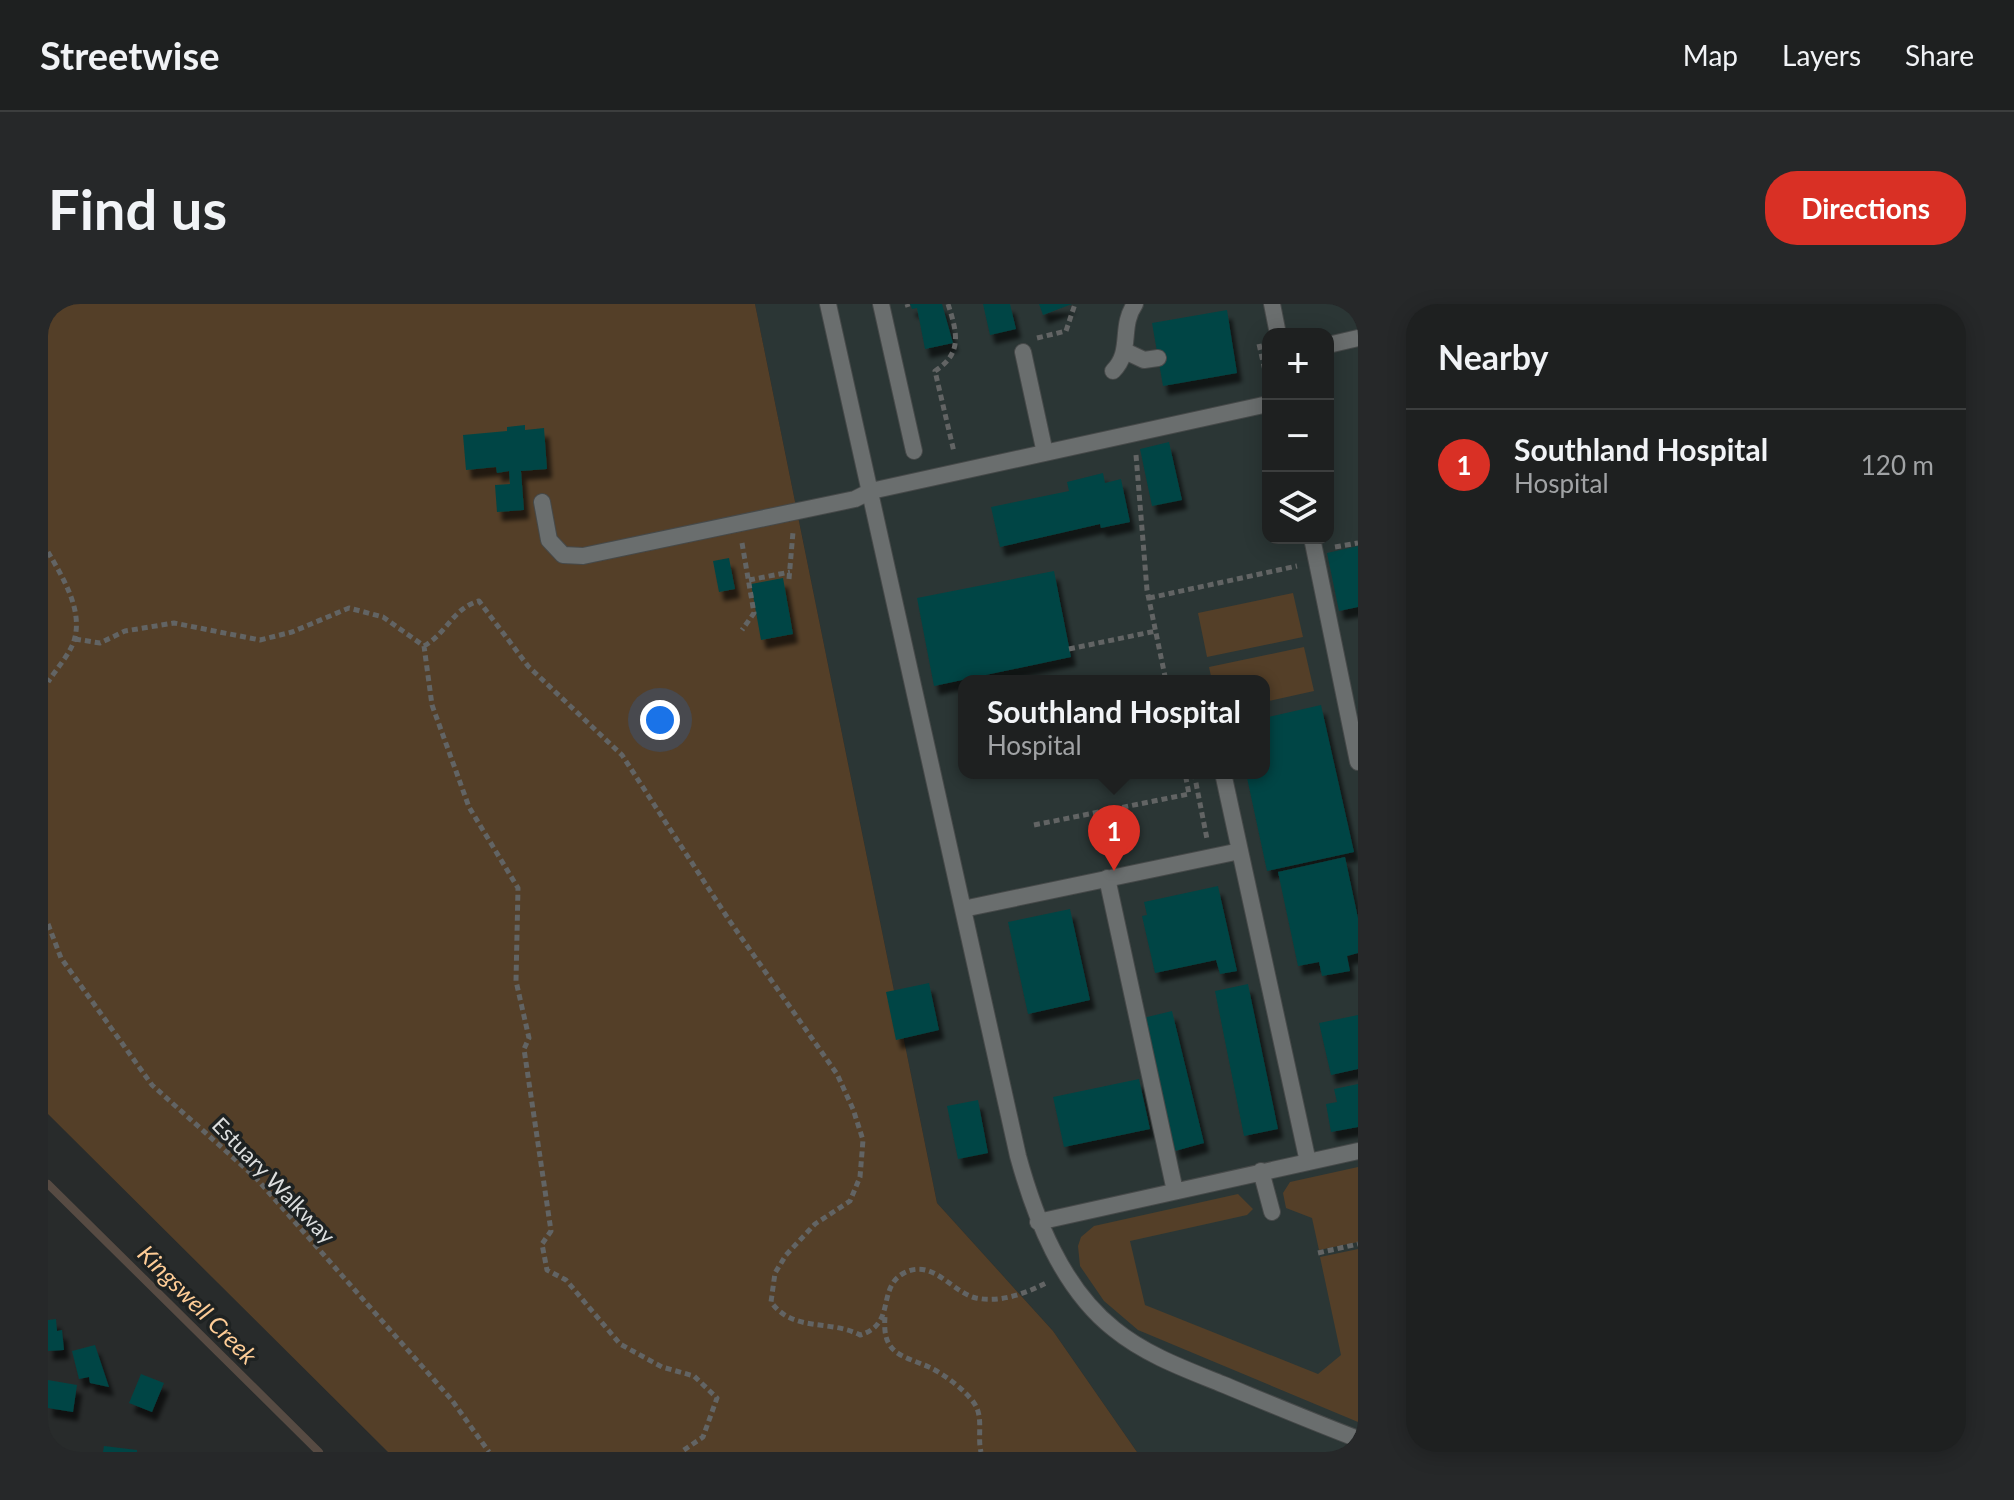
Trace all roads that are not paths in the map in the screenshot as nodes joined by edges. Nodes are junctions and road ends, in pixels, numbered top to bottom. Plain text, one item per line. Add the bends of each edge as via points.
1 (828, 304) edge
2 (881, 304) edge
3 (1135, 304) edge
4 (1272, 304) edge
5 (1277, 328) edge
6 (1358, 338) edge
7 (1334, 344) edge
8 (1023, 352) road end
9 (1127, 352) junction
10 (1158, 358) dead end
11 (1113, 371) dead end
12 (1262, 405) edge
13 (914, 451) dead end
14 (1045, 453) junction
15 (871, 491) junction
16 (542, 502) dead end
17 (1313, 544) edge
18 (1358, 762) edge
19 (1224, 779) edge
20 (1240, 851) junction
21 (1107, 878) junction
22 (963, 909) junction
23 (1358, 1151) edge
24 (1308, 1162) junction
25 (1261, 1171) junction
26 (1175, 1191) junction
27 (1272, 1212) dead end
28 (1038, 1222) junction
29 (1358, 1439) edge

1 - 15 lane
2 - 13 lane
3 - 9 lane via 1126,317
4 - 5 lane
6 - 7 lane
8 - 14 lane
9 - 10 lane via 1144,360
9 - 11 lane
12 - 14 lane
14 - 15 lane
15 - 16 lane via 855,499 583,556 563,555 549,540
15 - 22 lane
17 - 18 lane
19 - 20 lane
20 - 21 lane
20 - 24 lane
21 - 22 lane
21 - 26 lane
22 - 28 lane via 1018,1156
23 - 24 lane
24 - 25 lane
25 - 26 lane
25 - 27 lane
26 - 28 lane
28 - 29 lane via 1095,1310 1134,1343

